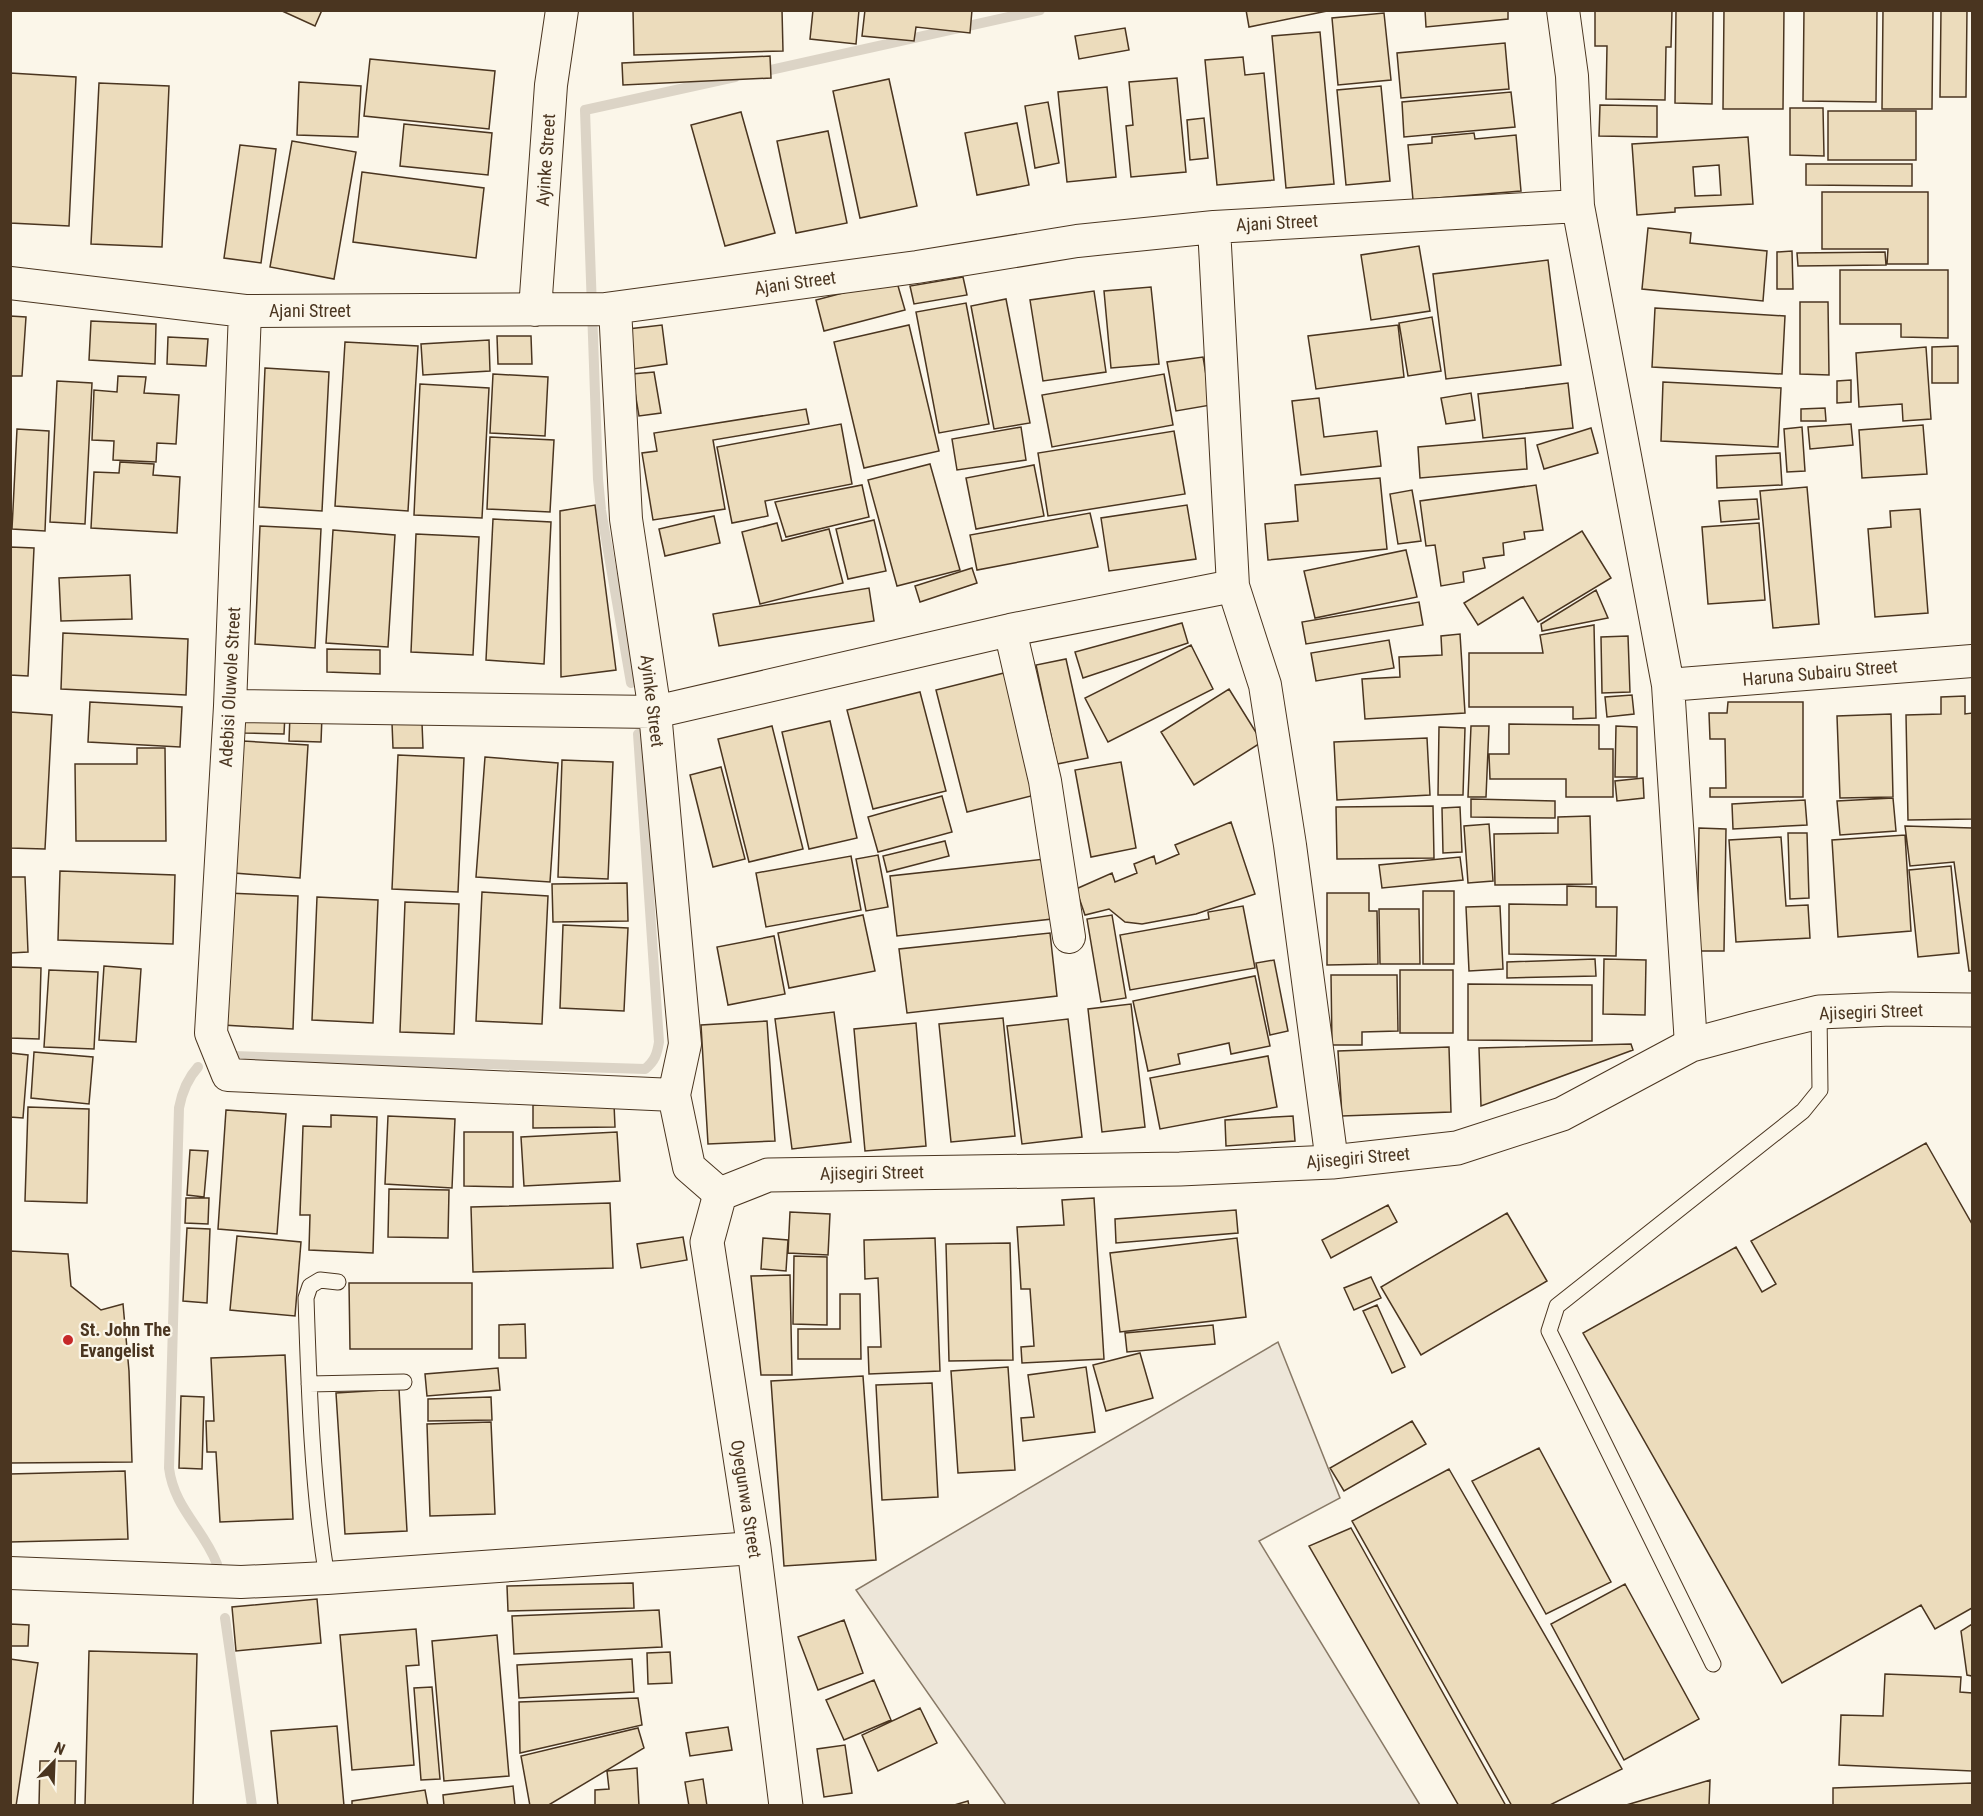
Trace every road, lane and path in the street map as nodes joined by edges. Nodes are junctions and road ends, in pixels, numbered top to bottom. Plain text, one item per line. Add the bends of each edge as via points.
1 (562, 10) edge
2 (1563, 10) edge
3 (1578, 206) junction
4 (1214, 227) junction
5 (10, 283) edge
6 (599, 308) junction
7 (536, 310) junction
8 (245, 311) junction
9 (1233, 586) junction
10 (1010, 630) junction
11 (1972, 661) edge
12 (1668, 685) junction
13 (230, 706) junction
14 (655, 712) junction
15 (1068, 937) dead end
16 (1972, 1010) edge
17 (1819, 1012) junction
18 (1691, 1045) junction
19 (674, 1095) junction
20 (1332, 1162) junction
21 (720, 1194) junction
22 (338, 1282) dead end
23 (404, 1382) dead end
24 (309, 1384) junction
25 (754, 1548) junction
26 (10, 1573) edge
27 (327, 1578) junction
28 (1713, 1664) dead end
29 (786, 1806) edge

1 - 7 street, Ayinke Street via 551,86
2 - 3 street via 1572,76
3 - 4 street, Ajani Street
3 - 12 street
4 - 6 street, Ajani Street via 1077,242
4 - 9 street
5 - 8 street, Ajani Street
6 - 7 street, Ajani Street
6 - 14 street, Ayinke Street
7 - 8 street, Ajani Street
8 - 13 street, Adebisi Oluwole Street
9 - 10 street
9 - 20 street via 1265,685
10 - 14 street
10 - 15 street via 1045,781
11 - 12 street, Haruna Subairu Street
12 - 18 street
13 - 14 street
13 - 19 street, Adebisi Oluwole Street via 211,1033 228,1075
14 - 19 street, Ayinke Street via 685,1044
16 - 17 street, Ajisegiri Street
17 - 18 street, Ajisegiri Street
17 - 28 lane via 1820,1089 1803,1111 1557,1306 1549,1330
18 - 20 street, Ajisegiri Street via 1551,1118 1457,1148
19 - 21 street via 689,1167
20 - 21 street, Ajisegiri Street via 1180,1169 768,1175
21 - 25 street, Oyegunwa Street via 707,1242
22 - 24 lane via 320,1280 310,1286 306,1299
23 - 24 lane
24 - 27 lane
25 - 27 street
25 - 29 street, Oyegunwa Street
26 - 27 street via 241,1582

